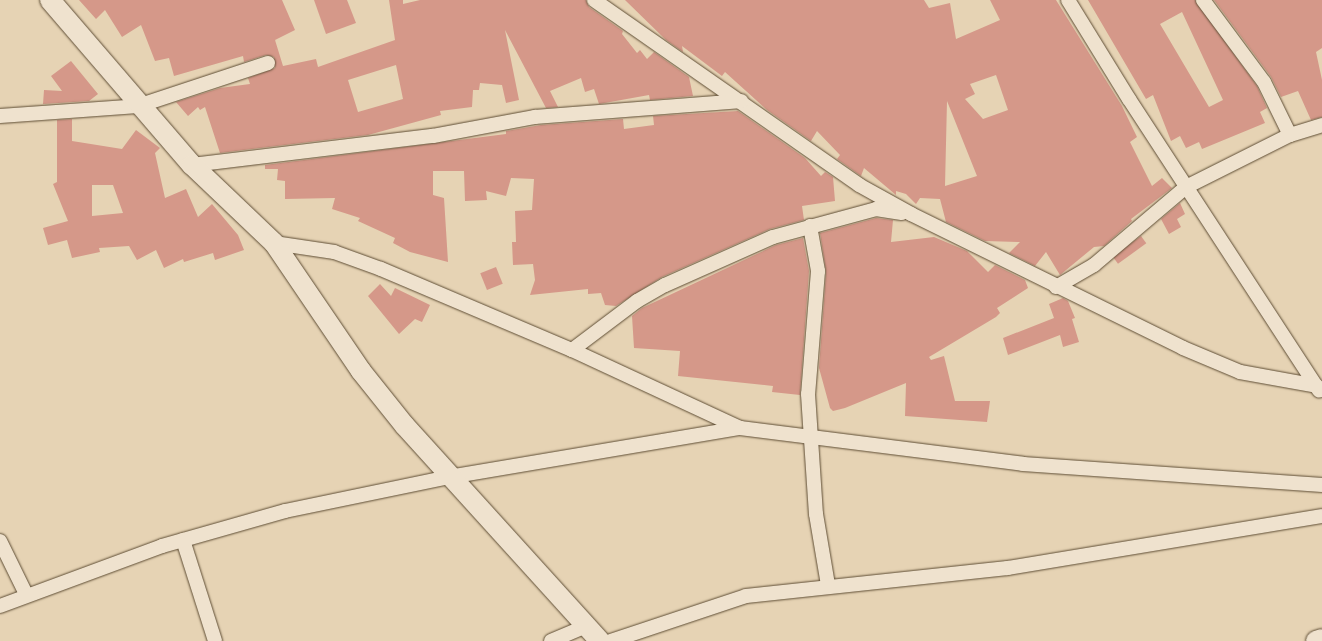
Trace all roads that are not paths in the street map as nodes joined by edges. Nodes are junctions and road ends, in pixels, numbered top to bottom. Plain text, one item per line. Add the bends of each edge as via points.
1 (50, 0) edge
2 (594, 0) edge
3 (1068, 0) edge
4 (1203, 0) edge
5 (268, 63) dead end
6 (741, 101) junction
7 (138, 106) junction
8 (0, 116) edge
9 (1322, 125) edge
10 (1290, 135) junction
11 (192, 165) junction
12 (1186, 187) junction
13 (911, 214) junction
14 (810, 226) junction
15 (274, 243) junction
16 (1056, 287) junction
17 (572, 350) junction
18 (1319, 390) edge
19 (740, 428) junction
20 (810, 434) junction
21 (449, 477) junction
22 (1322, 485) edge
23 (1322, 516) edge
24 (182, 540) junction
25 (0, 541) edge
26 (828, 585) junction
27 (26, 594) junction
28 (0, 606) edge
29 (586, 626) junction
30 (1322, 639) edge
31 (215, 641) edge
32 (551, 641) edge
33 (600, 641) edge
34 (611, 641) edge
35 (1316, 641) edge

1 - 7 street
2 - 6 street
3 - 12 street
4 - 10 street via 1264,82
5 - 7 street
6 - 11 street via 535,117 433,136
6 - 13 street via 859,185
7 - 8 street
7 - 11 street
9 - 10 street
10 - 12 street
11 - 15 street
12 - 16 street via 1094,265
12 - 18 street
13 - 14 street via 876,210
13 - 16 street
14 - 17 street via 773,237 665,286 637,302
14 - 20 street via 818,271 808,394
15 - 17 street via 341,254
15 - 21 street via 360,371
16 - 18 street via 1240,372
17 - 19 street
19 - 20 street
19 - 21 street
20 - 22 street via 1023,464
20 - 26 street via 816,514
21 - 24 street via 285,511
21 - 29 street
23 - 26 street via 1008,568
24 - 27 street
24 - 31 street
25 - 27 street
26 - 34 street via 746,596
27 - 28 street
29 - 32 street
29 - 33 street
30 - 35 street

